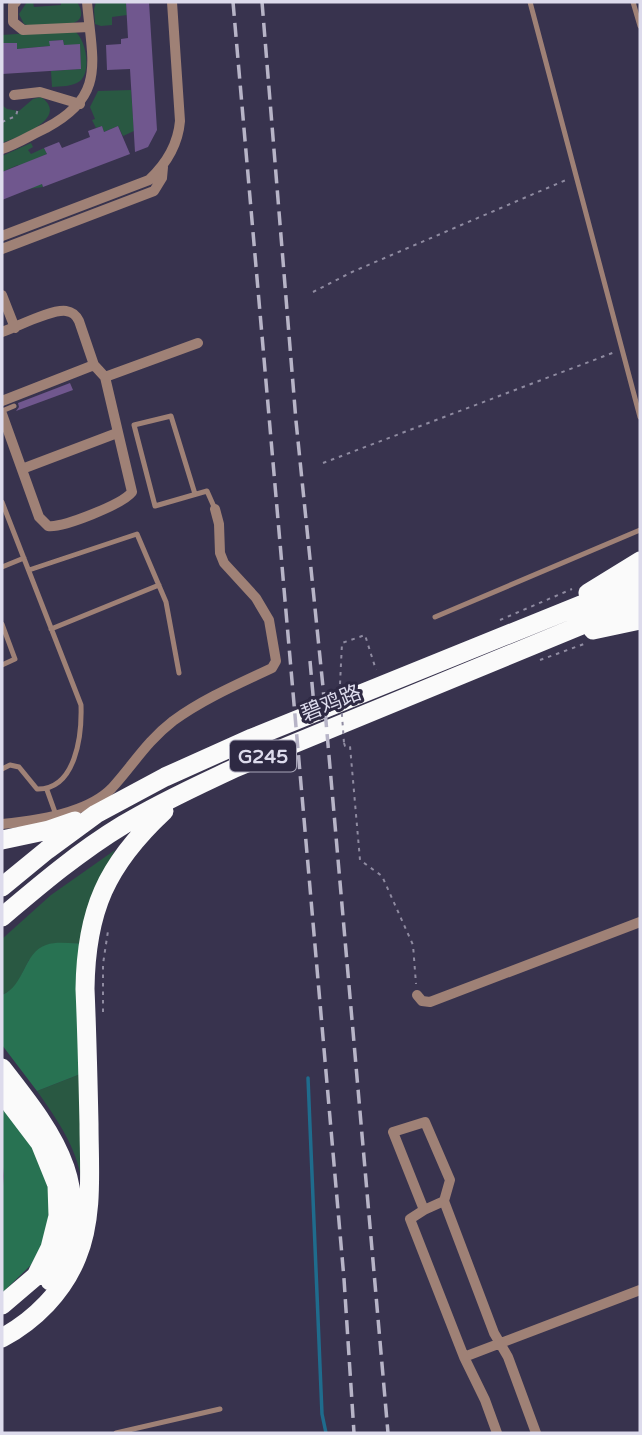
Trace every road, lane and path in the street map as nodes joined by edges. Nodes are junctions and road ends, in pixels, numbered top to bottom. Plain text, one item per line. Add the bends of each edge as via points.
1 (16, 2) edge
2 (87, 2) edge
3 (172, 2) edge
4 (530, 2) edge
5 (633, 2) edge
6 (640, 26) edge
7 (89, 27) junction
8 (14, 96) joint
9 (80, 104) junction
10 (2, 122) edge
11 (2, 149) edge
12 (163, 167) junction
13 (577, 176) junction
14 (2, 236) edge
15 (2, 249) edge
16 (313, 292) dead end
17 (2, 295) edge
18 (15, 328) junction
19 (2, 332) edge
20 (198, 343) dead end
21 (622, 349) junction
22 (94, 365) junction
23 (105, 377) junction
24 (2, 401) edge
25 (14, 406) dead end
26 (2, 413) edge
27 (640, 416) edge
28 (117, 433) junction
29 (323, 463) dead end
30 (22, 470) junction
31 (195, 494) junction
32 (2, 502) edge
33 (215, 509) joint
34 (640, 530) edge
35 (24, 558) junction
36 (640, 561) edge
37 (2, 567) edge
38 (29, 570) junction
39 (640, 581) edge
40 (159, 585) junction
41 (640, 601) edge
42 (435, 617) dead end
43 (640, 620) edge
44 (2, 624) edge
45 (51, 629) junction
46 (543, 631) junction
47 (2, 665) edge
48 (179, 673) dead end
49 (377, 676) dead end
50 (2, 769) edge
51 (47, 790) junction
52 (189, 790) junction
53 (96, 814) junction
54 (56, 815) junction
55 (2, 824) edge
56 (2, 840) edge
57 (2, 887) edge
58 (2, 917) edge
59 (640, 922) edge
60 (417, 995) joint
61 (2, 1068) edge
62 (14, 1100) edge
63 (444, 1201) junction
64 (424, 1210) junction
65 (640, 1290) edge
66 (2, 1305) edge
67 (2, 1322) edge
68 (2, 1338) edge
69 (500, 1344) junction
70 (464, 1357) junction
71 (220, 1409) dead end
72 (116, 1433) edge
73 (497, 1433) edge
74 (536, 1433) edge

1 - 7 street via 13,22 23,30
2 - 7 street
3 - 12 street via 180,121
4 - 13 lane
5 - 6 lane
7 - 9 street via 92,72
8 - 9 street via 40,92
8 - 10 path via 19,111
9 - 11 street via 56,122
12 - 14 street via 149,180
12 - 15 street via 154,191
13 - 16 path
13 - 21 lane
17 - 18 street
18 - 19 street
18 - 22 street via 58,312 71,312 79,321
20 - 23 street
21 - 27 lane
21 - 29 path
22 - 23 street
22 - 24 street
23 - 28 street
25 - 26 lane
26 - 30 street
28 - 30 street
28 - 30 street via 132,492 122,501 61,525 43,522
31 - 31 lane via 155,506 134,425 171,416
31 - 33 lane via 207,491
32 - 35 lane
33 - 54 street via 220,553 230,572 264,608 275,663 171,723 136,755 109,790
34 - 42 lane
35 - 37 lane
35 - 38 lane
36 - 46 highway
38 - 40 lane via 136,534
38 - 45 lane
39 - 46 highway, G245
40 - 45 lane
40 - 48 lane
41 - 46 highway, G245
43 - 46 highway
44 - 47 lane via 15,659
45 - 51 lane via 82,718 69,771
46 - 52 highway, 碧鸡路 / G245
46 - 53 highway, 碧鸡路 / G245 via 252,738
49 - 60 path, bridge via 365,635 342,643 344,743 350,746 360,860 382,876 413,945
50 - 51 lane via 19,767 37,789
51 - 54 lane
52 - 58 highway, 碧鸡路 / G245 via 123,825 52,874
52 - 68 highway via 132,842 102,892 86,962 89,1182 84,1233 57,1291 27,1322
53 - 56 highway
53 - 57 highway, 碧鸡路 / G245
54 - 55 street
59 - 60 street via 430,1002
61 - 62 highway
62 - 66 highway via 40,1143 57,1185 58,1216 50,1248 36,1276
62 - 67 highway via 52,1137 71,1190 70,1230 50,1281 24,1308
63 - 64 street
63 - 64 street via 450,1180 425,1122 393,1132
63 - 69 street
64 - 70 street via 410,1219
65 - 69 street
69 - 70 street
69 - 74 street
70 - 73 street
71 - 72 lane

